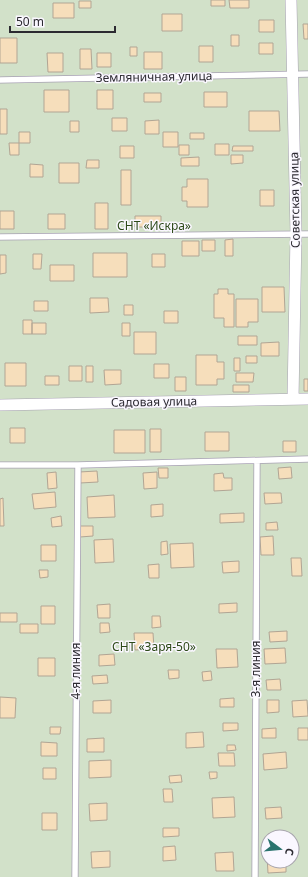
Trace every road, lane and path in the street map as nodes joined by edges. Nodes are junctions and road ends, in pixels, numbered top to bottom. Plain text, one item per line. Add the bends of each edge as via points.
1 (291, 0) edge
2 (292, 74) junction
3 (308, 74) edge
4 (0, 80) edge
5 (296, 234) junction
6 (308, 234) edge
7 (0, 237) edge
8 (293, 399) junction
9 (308, 399) edge
10 (0, 404) edge
11 (308, 459) edge
12 (257, 460) junction
13 (0, 465) edge
14 (78, 465) junction
15 (75, 877) edge
16 (255, 877) edge

1 - 2 street, Советская улица
2 - 3 lane, Земляничная улица
2 - 4 lane, Земляничная улица
2 - 5 street, Советская улица
5 - 6 lane
5 - 7 lane
5 - 8 street, Советская улица
8 - 9 street, Садовая улица
8 - 10 street, Садовая улица
11 - 12 lane
12 - 14 lane
12 - 16 lane, 3-я линия
13 - 14 lane
14 - 15 lane, 4-я линия

